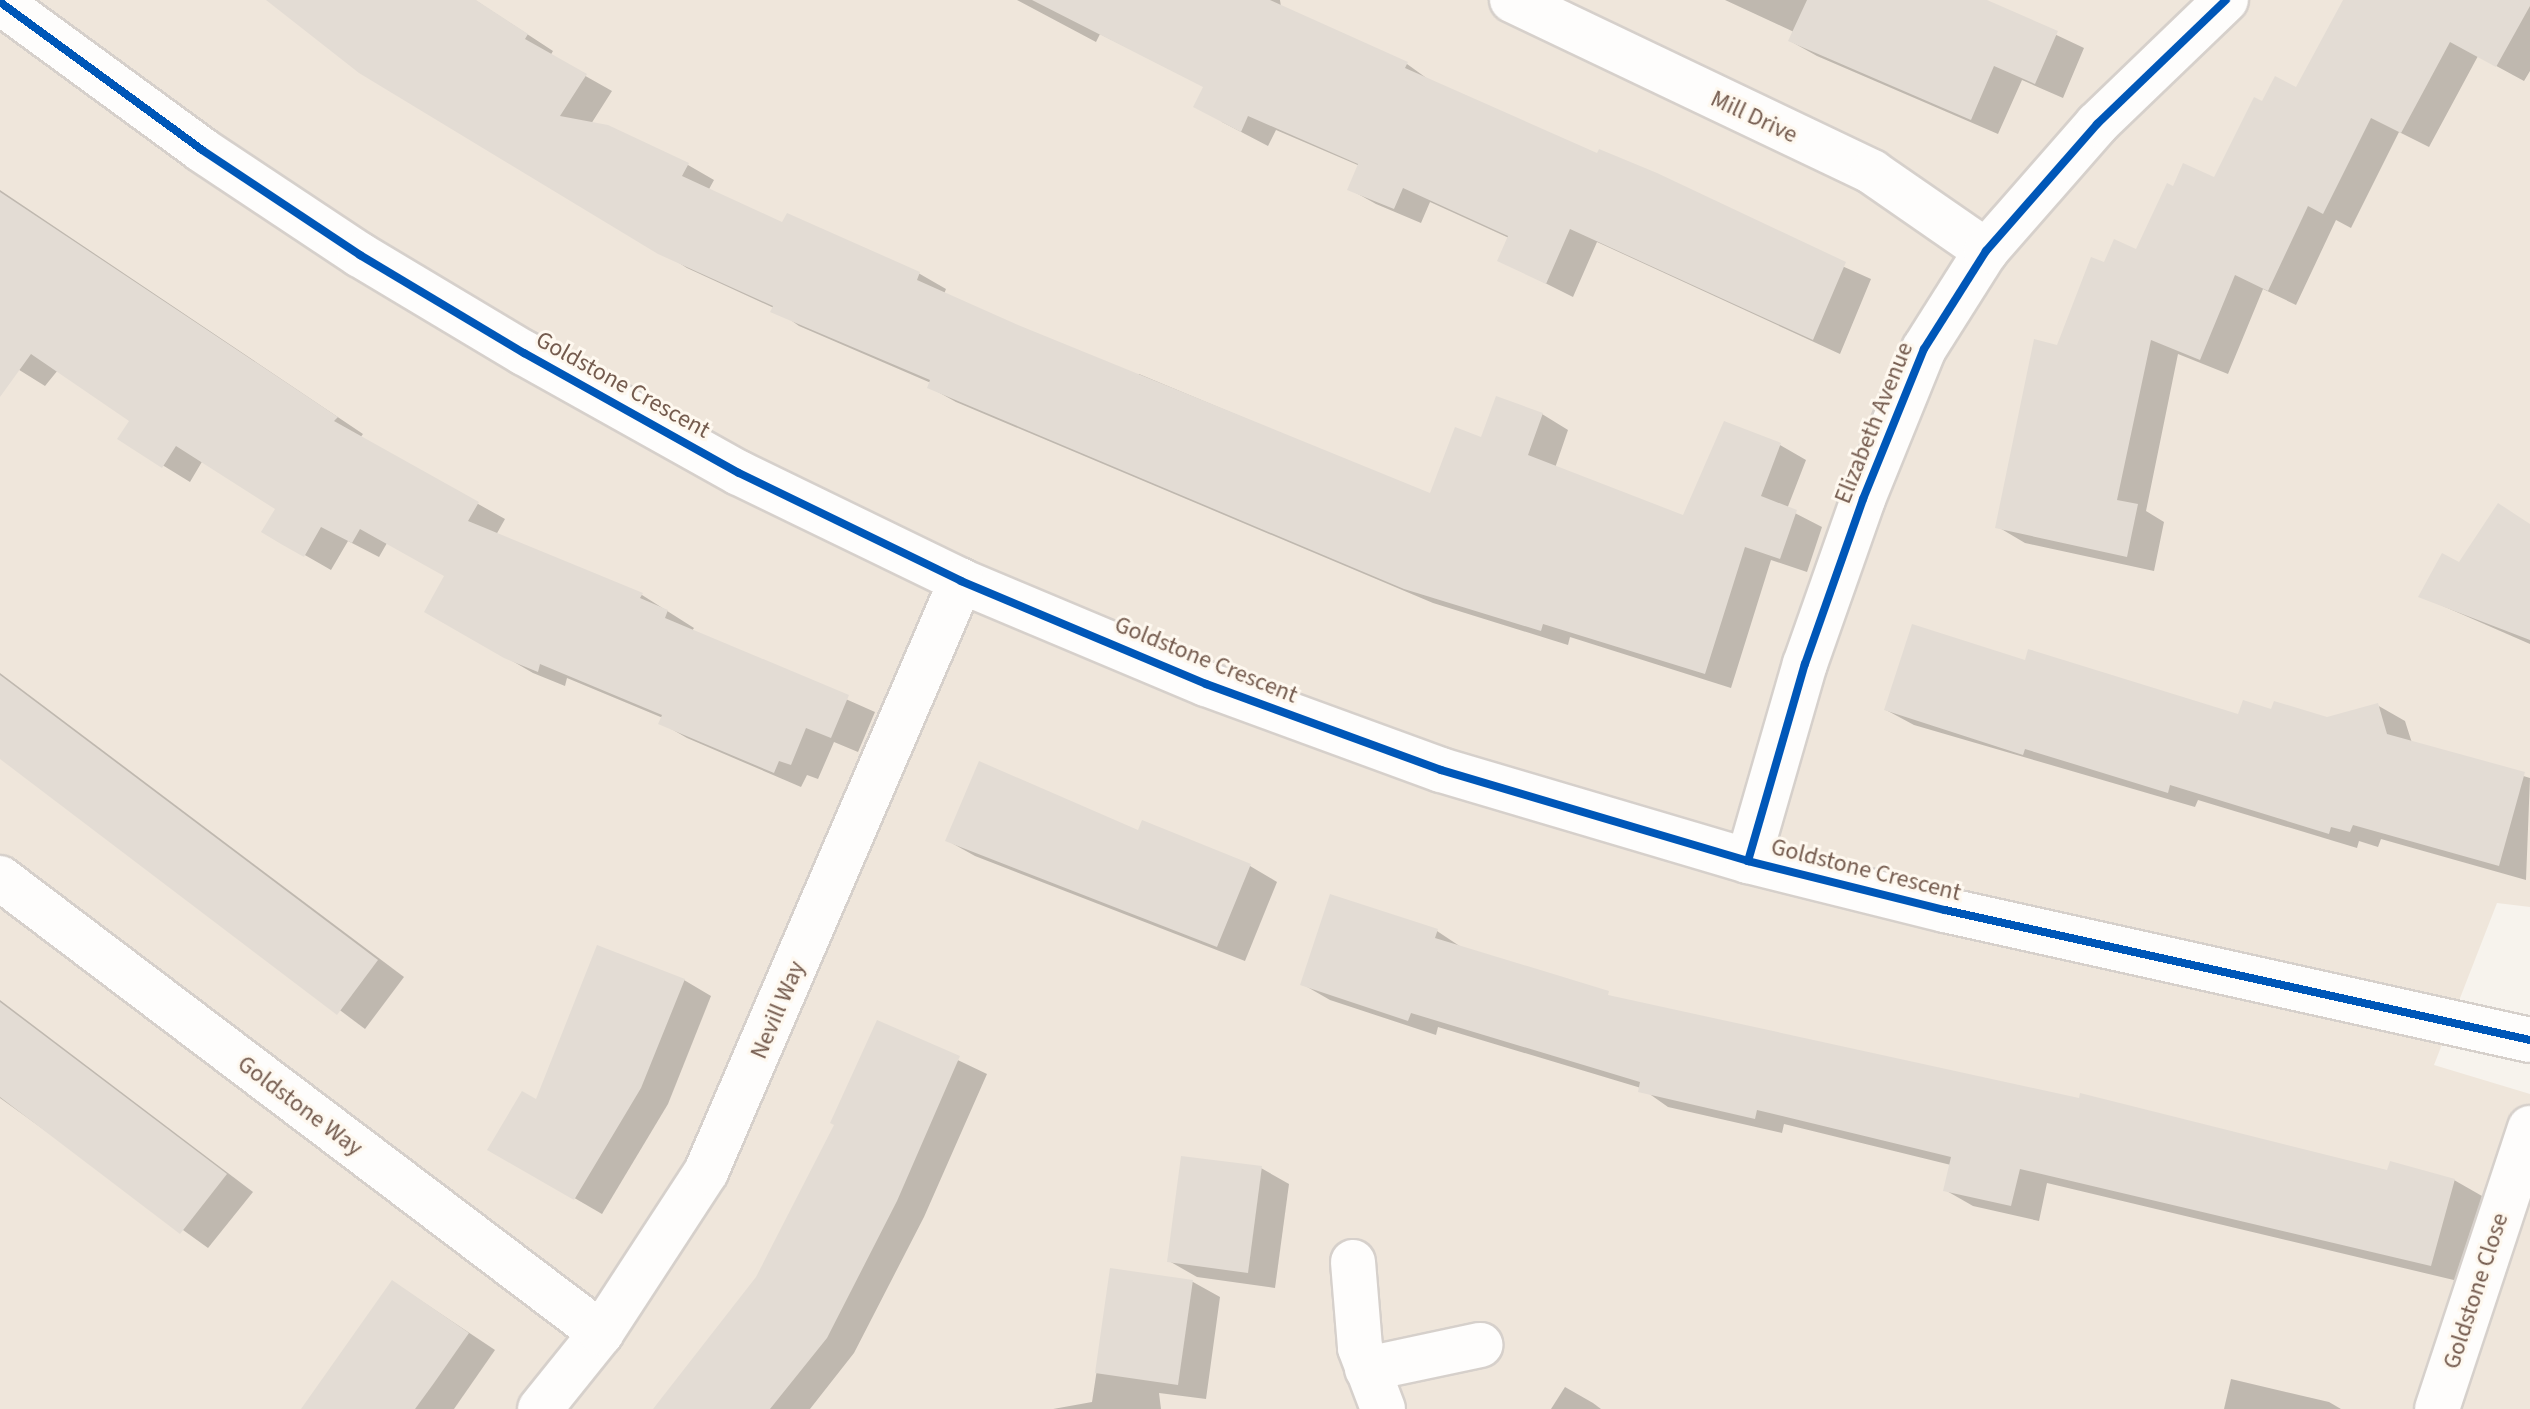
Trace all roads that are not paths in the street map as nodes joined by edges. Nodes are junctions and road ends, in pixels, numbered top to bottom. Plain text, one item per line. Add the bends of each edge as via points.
1 (1512, 0) edge
2 (2226, 0) edge
3 (0, 2) edge
4 (1986, 251) junction
5 (961, 581) junction
6 (1748, 861) junction
7 (0, 878) edge
8 (2530, 1040) edge
9 (2530, 1128) edge
10 (1353, 1262) dead end
11 (601, 1333) junction
12 (1480, 1345) dead end
13 (1367, 1369) junction
14 (540, 1409) edge
15 (1383, 1409) edge
16 (2437, 1409) edge

1 - 4 street, Mill Drive via 1872,172
2 - 4 street, Elizabeth Avenue via 2097,124
3 - 5 street, Goldstone Crescent via 202,150 373,263 739,473
4 - 6 street, Elizabeth Avenue via 1924,349 1863,499 1805,664
5 - 6 street, Goldstone Crescent via 1206,684 1441,770
5 - 11 street, Nevill Way via 730,1123 677,1221
6 - 8 street, Goldstone Crescent via 1960,914
7 - 11 street, Goldstone Way
9 - 16 street, Goldstone Close
10 - 13 street
11 - 14 street, Nevill Way
12 - 13 street
13 - 15 street

